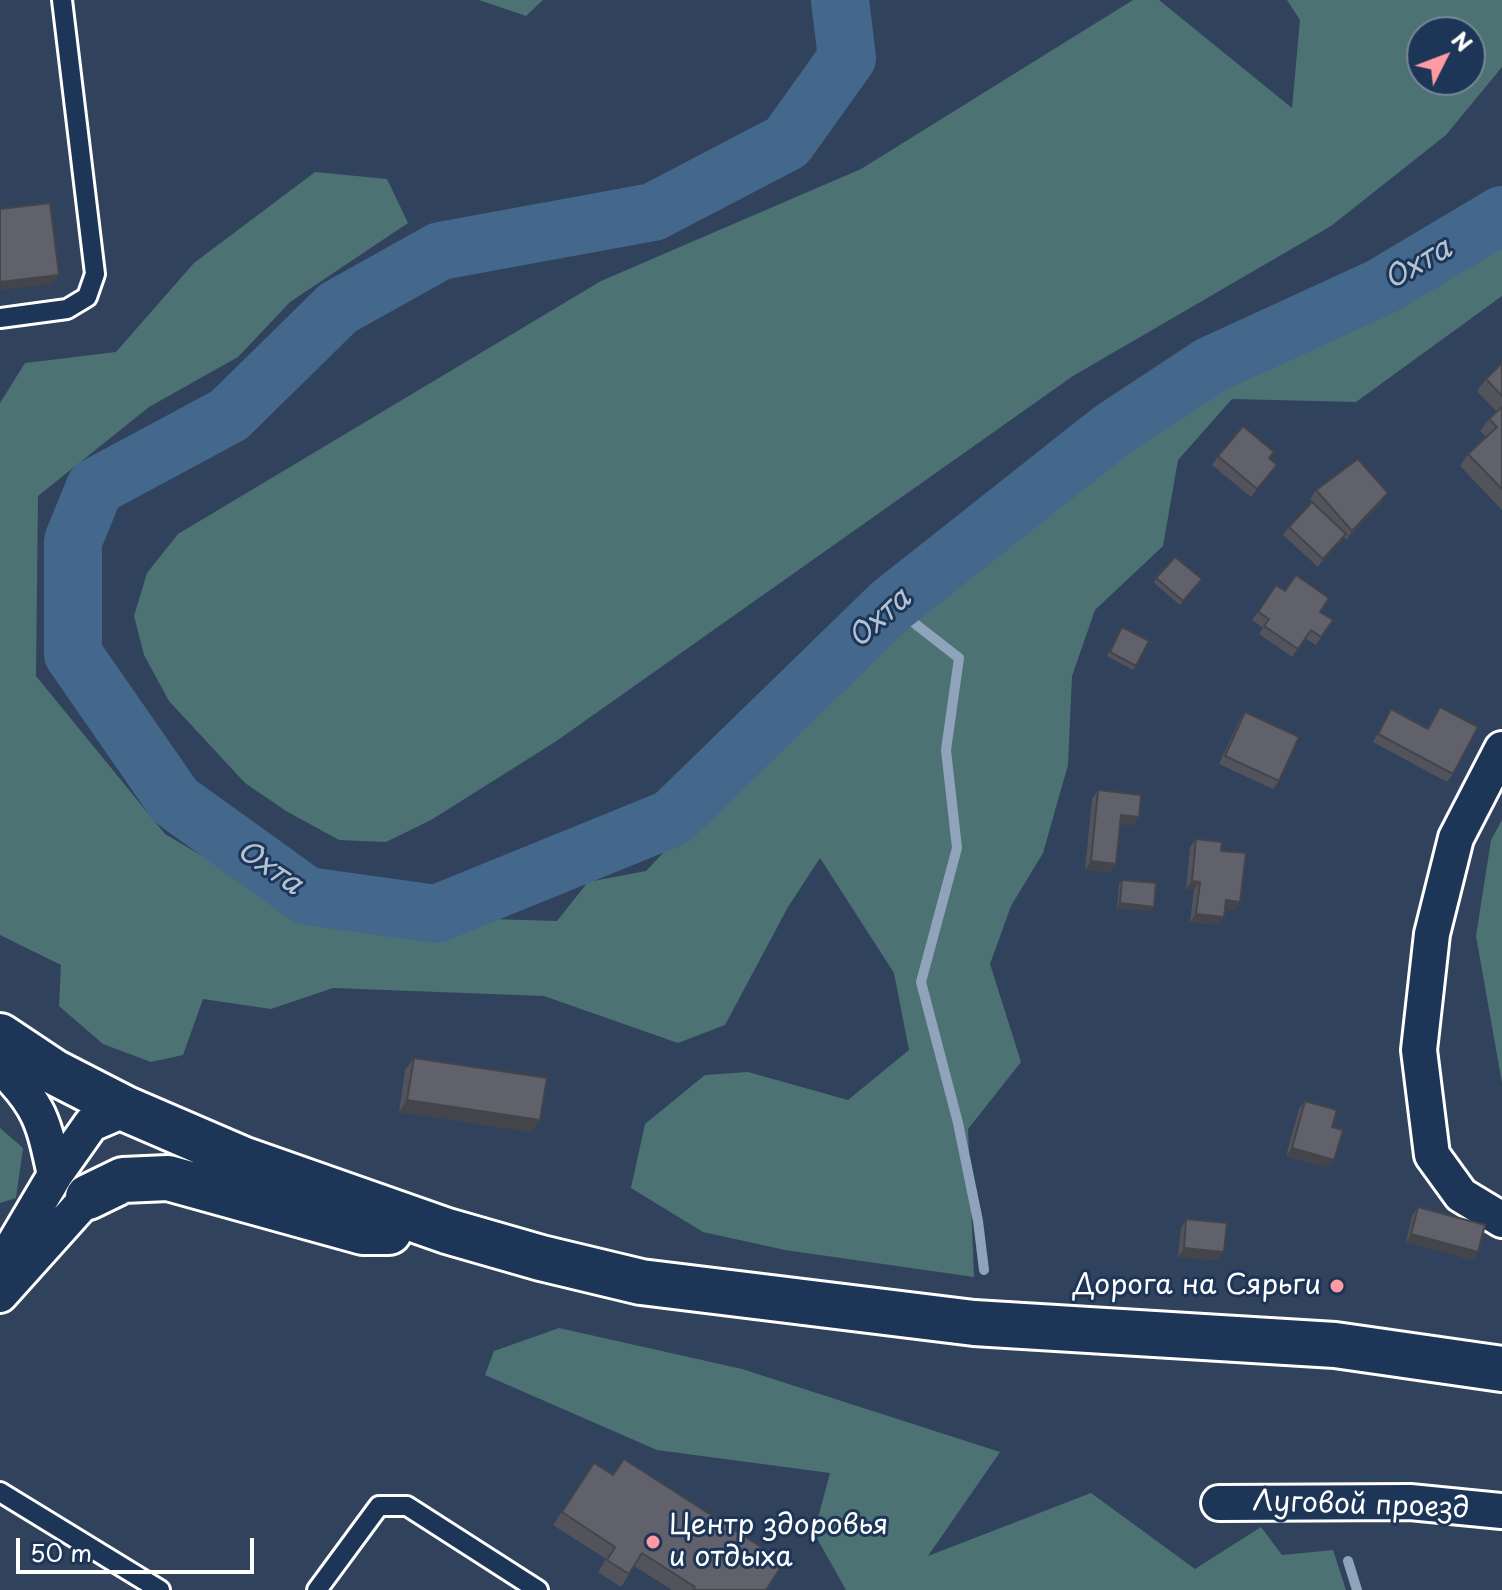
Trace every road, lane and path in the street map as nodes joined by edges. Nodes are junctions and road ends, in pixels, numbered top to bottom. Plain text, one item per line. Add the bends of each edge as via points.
1 (62, 0) edge
2 (0, 318) edge
3 (1502, 749) edge
4 (0, 1036) edge
5 (0, 1066) edge
6 (126, 1109) junction
7 (71, 1186) junction
8 (1502, 1220) edge
9 (447, 1231) junction
10 (0, 1268) edge
11 (0, 1295) edge
12 (1502, 1369) edge
13 (0, 1492) edge
14 (1219, 1503) dead end
15 (1502, 1511) edge
16 (160, 1590) edge
17 (317, 1590) edge
18 (538, 1590) edge

1 - 2 lane via 95,274 87,297 67,309
3 - 8 street via 1456,838 1432,934 1419,1050 1432,1155 1461,1195
4 - 6 main road via 54,1072
5 - 7 street via 34,1100
6 - 7 main road via 127,1149
6 - 9 main road via 242,1159
7 - 9 main road via 168,1178 363,1232
7 - 10 street
7 - 11 street
9 - 12 main road via 641,1282 974,1323 1335,1345
13 - 16 lane
14 - 15 street, Луговой проезд via 1410,1502
17 - 18 lane via 379,1506 407,1506

